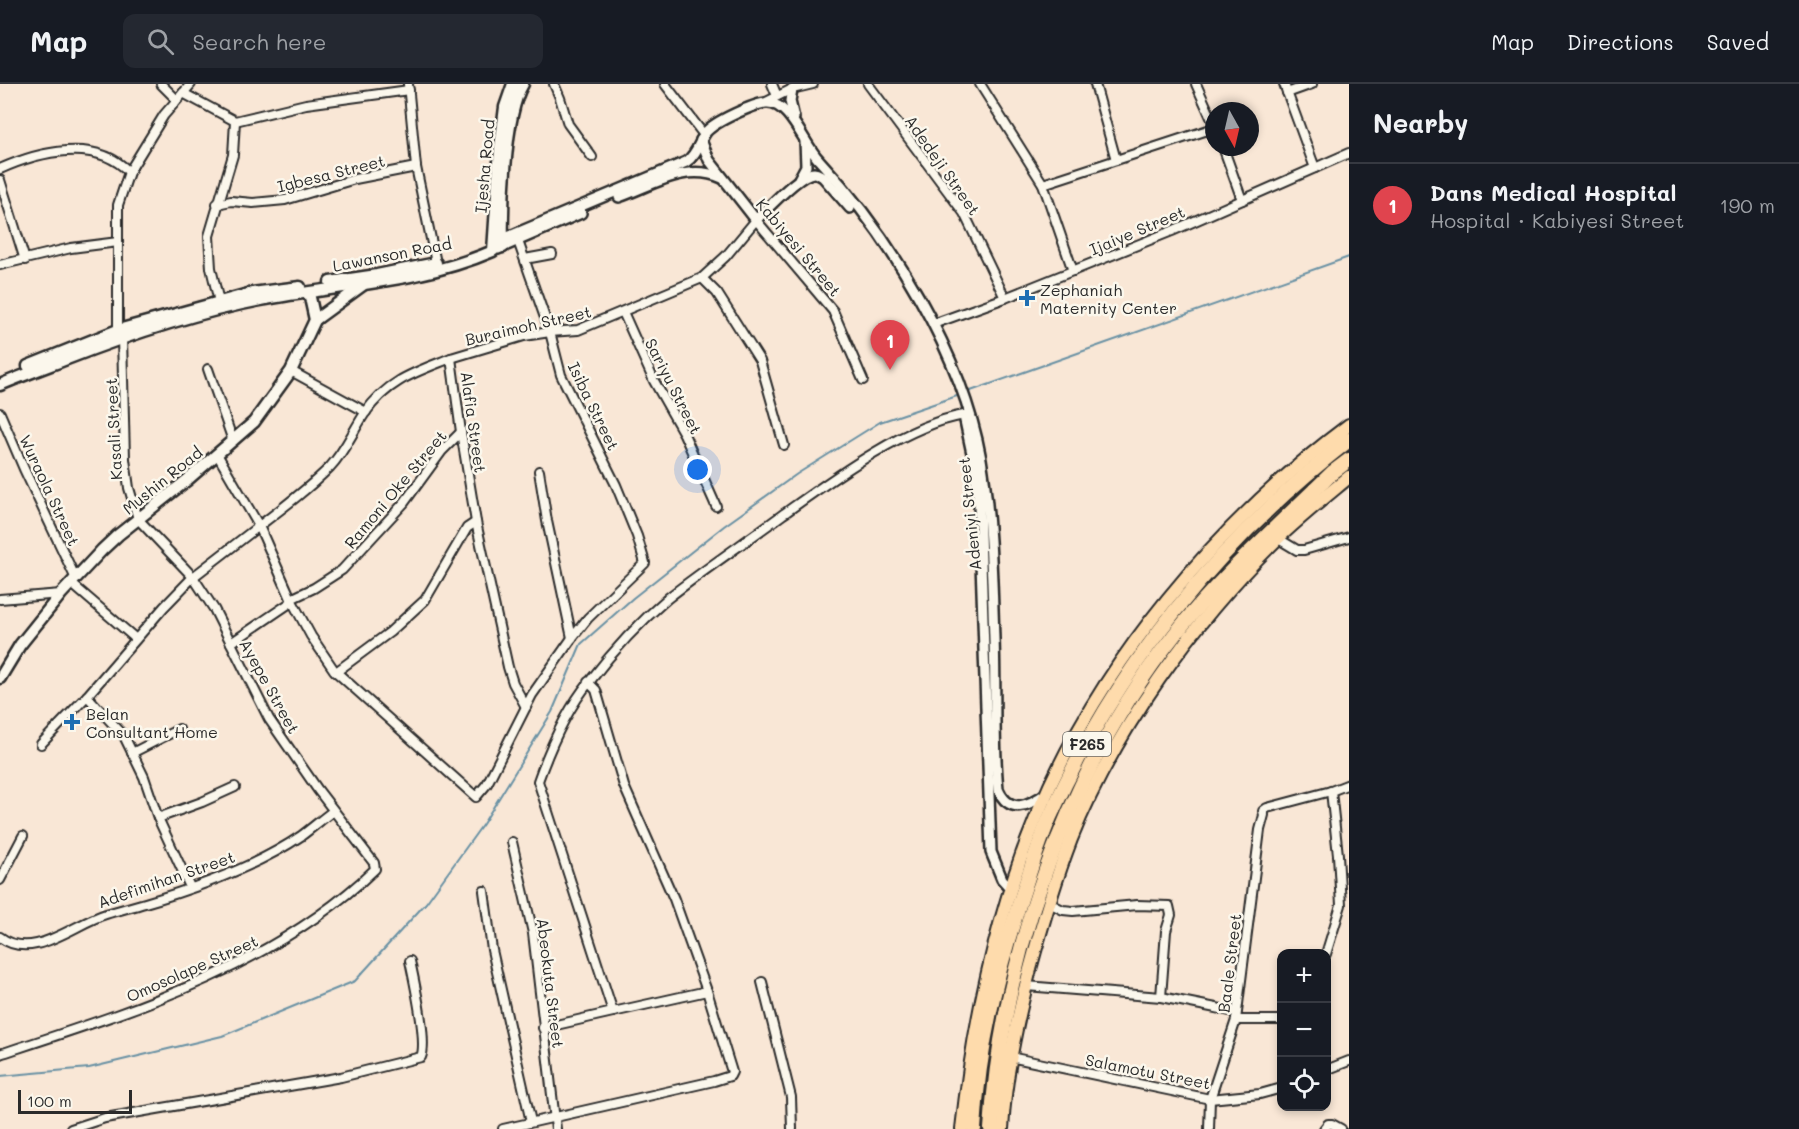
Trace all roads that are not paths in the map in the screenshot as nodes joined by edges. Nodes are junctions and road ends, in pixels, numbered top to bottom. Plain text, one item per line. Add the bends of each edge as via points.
1 (161, 84) edge
2 (191, 84) edge
3 (513, 84) edge
4 (523, 84) edge
5 (554, 84) edge
6 (665, 84) edge
7 (772, 84) edge
8 (813, 84) edge
9 (868, 84) edge
10 (980, 84) edge
11 (1095, 84) edge
12 (1196, 84) edge
13 (1284, 84) edge
14 (1311, 84) edge
15 (409, 87) edge
16 (792, 89) junction
17 (183, 93) junction
18 (1287, 93) junction
19 (777, 96) junction
20 (176, 99) junction
21 (762, 103) junction
22 (1205, 105) edge
23 (235, 121) junction
24 (798, 129) junction
25 (1205, 129) edge
26 (703, 137) junction
27 (805, 141) junction
28 (504, 147) junction
29 (1349, 153) edge
30 (1226, 156) edge
31 (592, 157) dead end
32 (1116, 160) junction
33 (416, 167) junction
34 (1315, 168) junction
35 (0, 169) edge
36 (129, 172) junction
37 (725, 179) junction
38 (0, 180) edge
39 (798, 181) junction
40 (1043, 184) junction
41 (1242, 200) junction
42 (217, 204) junction
43 (756, 220) junction
44 (518, 241) junction
45 (118, 243) junction
46 (498, 245) junction
47 (552, 255) dead end
48 (525, 259) junction
49 (25, 260) junction
50 (436, 263) junction
51 (0, 265) edge
52 (1073, 272) junction
53 (702, 278) junction
54 (363, 285) junction
55 (309, 293) junction
56 (1005, 298) junction
57 (219, 302) junction
58 (623, 312) junction
59 (315, 320) junction
60 (933, 324) junction
61 (550, 332) junction
62 (120, 333) junction
63 (452, 358) junction
64 (950, 367) junction
65 (208, 369) dead end
66 (291, 371) junction
67 (0, 378) edge
68 (862, 380) dead end
69 (0, 385) edge
70 (366, 412) junction
71 (965, 412) junction
72 (0, 413) edge
73 (1349, 425) edge
74 (461, 432) junction
75 (1349, 440) edge
76 (233, 441) junction
77 (784, 446) dead end
78 (217, 454) junction
79 (1349, 460) edge
80 (539, 471) dead end
81 (1349, 477) edge
82 (716, 506) dead end
83 (138, 519) junction
84 (476, 522) junction
85 (260, 526) junction
86 (1349, 537) edge
87 (1277, 538) junction
88 (193, 577) junction
89 (74, 581) junction
90 (62, 594) junction
91 (0, 599) edge
92 (292, 601) junction
93 (572, 638) junction
94 (136, 639) junction
95 (231, 643) junction
96 (336, 672) junction
97 (0, 678) edge
98 (588, 682) junction
99 (87, 696) junction
100 (526, 707) junction
101 (179, 729) dead end
102 (41, 744) dead end
103 (132, 753) junction
104 (1349, 784) edge
105 (235, 787) dead end
106 (1331, 791) junction
107 (1047, 793) junction
108 (333, 811) junction
109 (158, 818) junction
110 (23, 836) dead end
111 (512, 842) dead end
112 (1349, 854) edge
113 (1338, 855) junction
114 (375, 869) joint
115 (0, 880) edge
116 (190, 887) junction
117 (1011, 889) junction
118 (484, 891) dead end
119 (1048, 903) junction
120 (1345, 907) edge
121 (0, 938) edge
122 (1328, 949) edge
123 (410, 961) dead end
124 (762, 982) dead end
125 (1026, 986) junction
126 (707, 991) junction
127 (1161, 998) junction
128 (613, 1012) junction
129 (1236, 1016) junction
130 (1277, 1020) edge
131 (543, 1028) junction
132 (0, 1054) edge
133 (1010, 1057) junction
134 (1349, 1061) edge
135 (1331, 1068) edge
136 (1277, 1089) edge
137 (1210, 1099) junction
138 (554, 1118) junction
139 (531, 1122) junction
140 (95, 1126) edge
141 (1002, 1128) edge
142 (1324, 1128) edge
143 (72, 1129) edge
144 (503, 1129) edge
145 (556, 1129) edge
146 (792, 1129) edge
147 (962, 1129) edge
148 (974, 1129) edge
149 (1209, 1129) edge
150 (1341, 1129) edge

1 - 20 street
2 - 17 street, Kasali Street
3 - 28 main road, Ijesha Road via 505,106
4 - 28 main road, Ijesha Road
5 - 31 street via 568,124
6 - 26 street
7 - 19 street
8 - 16 street
9 - 56 street, Adedeji Street via 963,213
10 - 40 street
11 - 32 street
12 - 22 street
13 - 18 street
14 - 18 street
15 - 23 street via 306,104
15 - 33 street
16 - 19 street
16 - 24 street via 791,111
17 - 20 street, Kasali Street
17 - 23 street
18 - 34 street
19 - 21 street
20 - 36 street, Kasali Street
21 - 24 street, Adeniyi Street via 780,106
21 - 26 street, Lawanson Road via 723,119
23 - 42 street via 233,155
24 - 27 street, Adeniyi Street
25 - 32 street
26 - 37 street, Kabiyesi Street via 707,157
26 - 46 street, Lawanson Road via 686,162
27 - 39 street via 805,169
27 - 60 street, Adeniyi Street via 885,244
28 - 46 main road, Ijesha Road
29 - 34 street, Ijaiye Street
30 - 41 street
32 - 40 street
33 - 42 street, Igbesa Street via 356,179 285,200
33 - 50 street
34 - 41 street, Ijaiye Street
35 - 36 street via 25,158 76,150 120,162
36 - 45 street, Kasali Street via 118,205
37 - 43 street, Kabiyesi Street
37 - 44 street via 698,171 671,177
38 - 49 street
39 - 43 street
39 - 64 street, Adeniyi Street via 810,173 818,174 842,196 888,257
40 - 52 street
41 - 52 street, Ijaiye Street
42 - 57 street via 209,236
43 - 53 street, Buraimoh Street
43 - 68 street, Kabiyesi Street via 833,311
44 - 46 street
44 - 48 street, Isiba Street
45 - 49 street via 70,248
45 - 62 street, Kasali Street
46 - 50 main road, Lawanson Road
46 - 54 main road, Lawanson Road via 476,258 415,276
47 - 48 street
48 - 61 street, Isiba Street
49 - 51 street
50 - 57 main road, Lawanson Road via 252,293
52 - 56 street, Ijaiye Street
53 - 58 street, Buraimoh Street
53 - 77 street via 717,293 760,361
54 - 55 main road, Lawanson Road
54 - 59 main road
55 - 59 main road
55 - 62 main road, Lawanson Road via 261,300
56 - 60 street, Ijaiye Street
57 - 62 main road, Lawanson Road
58 - 61 street, Buraimoh Street via 578,330
58 - 82 street, Sariyu Street
59 - 66 main road, Mushin Road
60 - 64 street, Adeniyi Street
61 - 63 street, Buraimoh Street
61 - 93 street, Isiba Street via 561,375 616,485 645,563
62 - 67 main road, Lawanson Road
62 - 69 main road, Lawanson Road
62 - 83 street, Kasali Street via 125,459
63 - 70 street, Alafia Street via 403,376
63 - 74 street, Alafia Street
64 - 71 street, Adeniyi Street
65 - 76 street
66 - 70 street
66 - 76 main road, Mushin Road via 254,422
70 - 85 street, Alafia Street via 330,467
71 - 98 street via 898,440 830,481 667,599
71 - 107 street, Adeniyi Street via 980,457 987,505 998,789 1005,801 1016,806 1028,805
71 - 117 street, Adeniyi Street via 979,505 991,852 1002,879
72 - 89 street, Wuraola Street
73 - 107 main road via 1251,508 1181,584 1104,688
74 - 84 street, Alafia Street
74 - 92 street, Ramoni Oke Street via 404,503 342,570
75 - 148 highway, F265 via 1280,498 1196,584 1127,676 1083,750 1049,819 996,981 977,1081
76 - 78 main road, Mushin Road
78 - 83 main road, Mushin Road
78 - 85 street
79 - 141 highway, F265 via 1209,594 1140,681 1111,729 1067,819 1012,984 1001,1041
80 - 93 street
81 - 87 main road
83 - 88 street, Ayepe Street
83 - 89 main road, Mushin Road
84 - 96 street via 467,528 424,600 390,632
84 - 100 street, Alafia Street via 508,667
85 - 88 street, Alafia Street
85 - 92 street
86 - 87 street via 1304,550
87 - 119 main road via 1178,653 1120,740 1071,838
88 - 94 street, Alafia Street
88 - 95 street, Ayepe Street
89 - 90 main road, Mushin Road
89 - 94 street
90 - 91 street
90 - 97 main road, Mushin Road via 20,645
92 - 95 street, Ramoni Oke Street
92 - 96 street
93 - 100 street
94 - 99 street, Alafia Street
95 - 108 street, Ayepe Street via 269,719
96 - 100 street via 476,797 487,784
98 - 126 street via 596,690 624,786 674,899
98 - 128 street via 564,723 538,782
99 - 102 street, Alafia Street
99 - 103 street via 124,736
101 - 103 street
103 - 109 street
104 - 106 street
105 - 109 street
106 - 113 street
106 - 129 street, Baale Street via 1263,811
107 - 117 main road
108 - 114 street, Ayepe Street
108 - 116 street, Adefimihan Street via 288,843
109 - 116 street
110 - 115 street
111 - 131 street, Abeokuta Street via 533,933
112 - 113 street
113 - 120 street
114 - 132 street, Omosolape Street via 310,922 228,969 124,1012
116 - 121 street, Adefimihan Street via 95,918 40,944 16,945
117 - 147 main road via 980,1003
118 - 139 street via 492,950
119 - 125 main road
119 - 127 street via 1073,911 1169,906
120 - 122 street
123 - 140 street via 422,1033 421,1057 340,1077 105,1118
124 - 146 street via 791,1097
125 - 127 street
125 - 133 main road
126 - 128 street
126 - 138 street via 731,1064 730,1076
127 - 129 street
128 - 131 street
129 - 130 street
129 - 137 street, Baale Street
131 - 138 street, Abeokuta Street
133 - 137 street, Salamotu Street
133 - 141 main road
134 - 135 street
136 - 137 street, Salamotu Street
137 - 149 street, Baale Street
138 - 139 street
138 - 145 street, Abeokuta Street
139 - 144 street
140 - 143 street
142 - 150 street via 1332,1124

